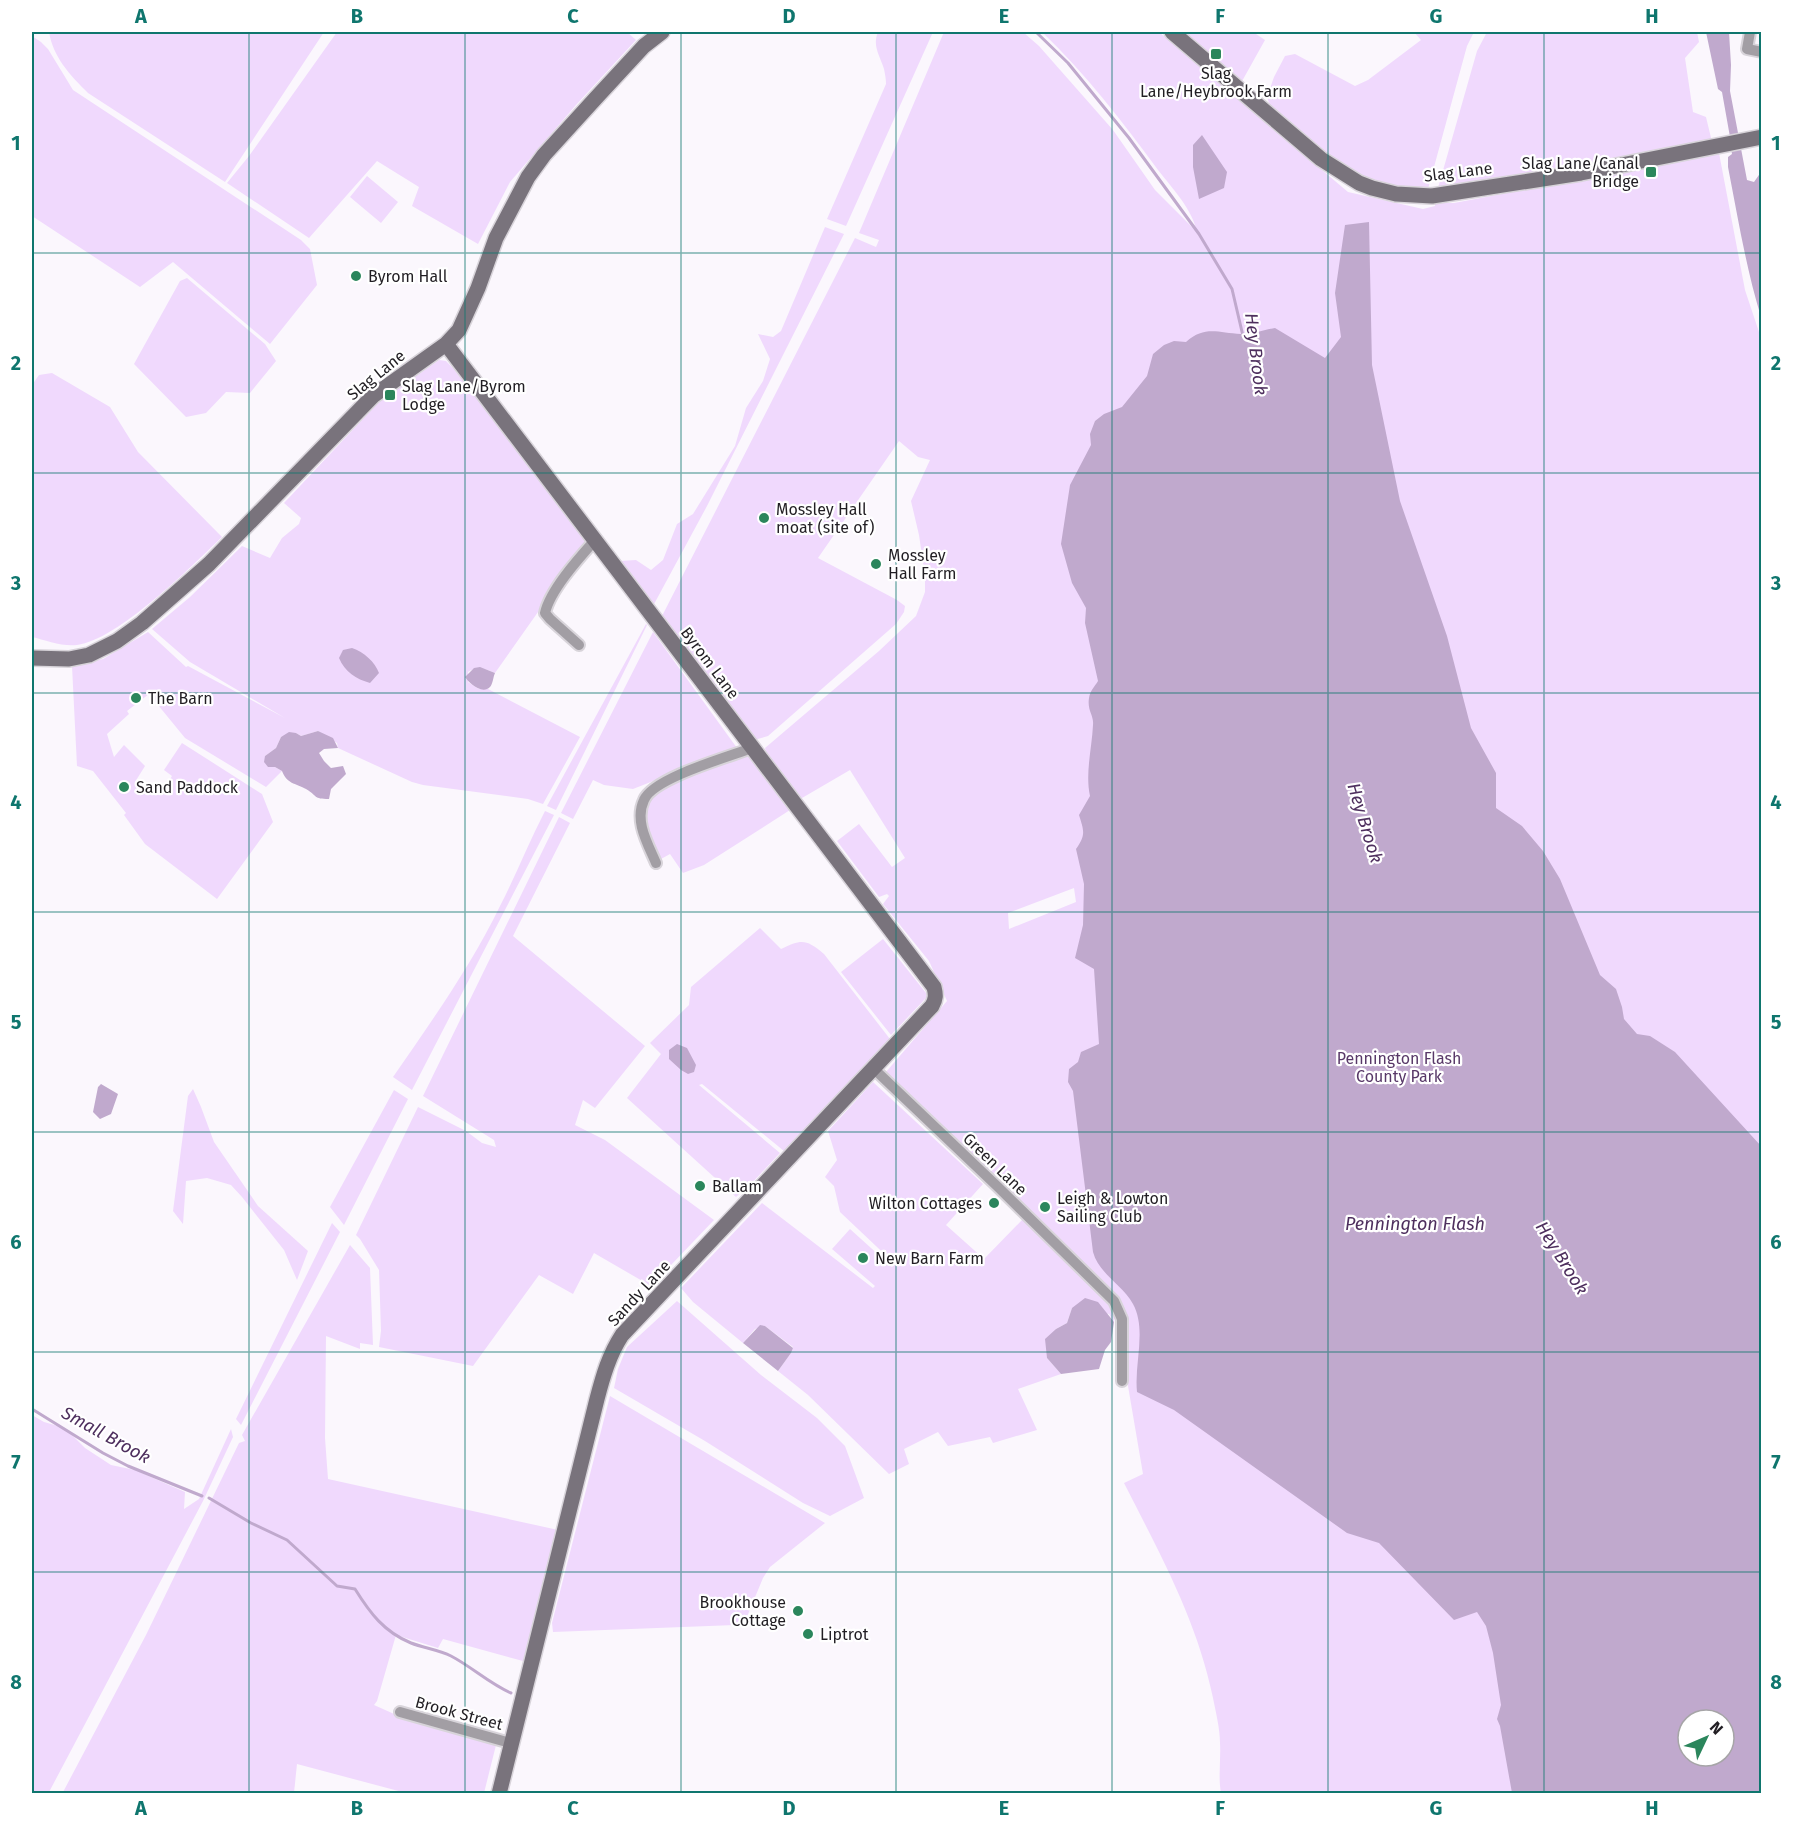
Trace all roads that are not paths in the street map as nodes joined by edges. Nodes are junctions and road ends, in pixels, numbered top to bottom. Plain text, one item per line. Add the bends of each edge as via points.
1 (662, 32) edge
2 (1172, 32) edge
3 (1750, 32) edge
4 (1761, 52) edge
5 (1754, 139) edge
6 (446, 344) junction
7 (595, 540) junction
8 (579, 645) dead end
9 (32, 657) edge
10 (752, 748) junction
11 (656, 863) dead end
12 (932, 1006) joint
13 (873, 1068) junction
14 (1122, 1381) dead end
15 (400, 1712) dead end
16 (510, 1743) junction
17 (499, 1794) edge

1 - 6 street, Slag Lane via 544,154 496,238 459,330
2 - 5 street, Slag Lane via 1322,159 1359,183 1396,194 1432,196 1569,175
3 - 4 street via 1746,49
6 - 7 street, Byrom Lane
6 - 9 street, Slag Lane via 373,396 209,564 142,623 89,655 69,659
7 - 8 street via 566,574 545,613
7 - 10 street, Byrom Lane
10 - 11 street via 670,779 650,791 643,801 641,817 643,833
10 - 12 street, Byrom Lane via 934,987 936,1000
12 - 13 street, Sandy Lane
13 - 14 street, Green Lane via 1114,1301 1122,1319
13 - 16 street, Sandy Lane via 614,1347 597,1399
15 - 16 street, Brook Street
16 - 17 street, Sandy Lane

